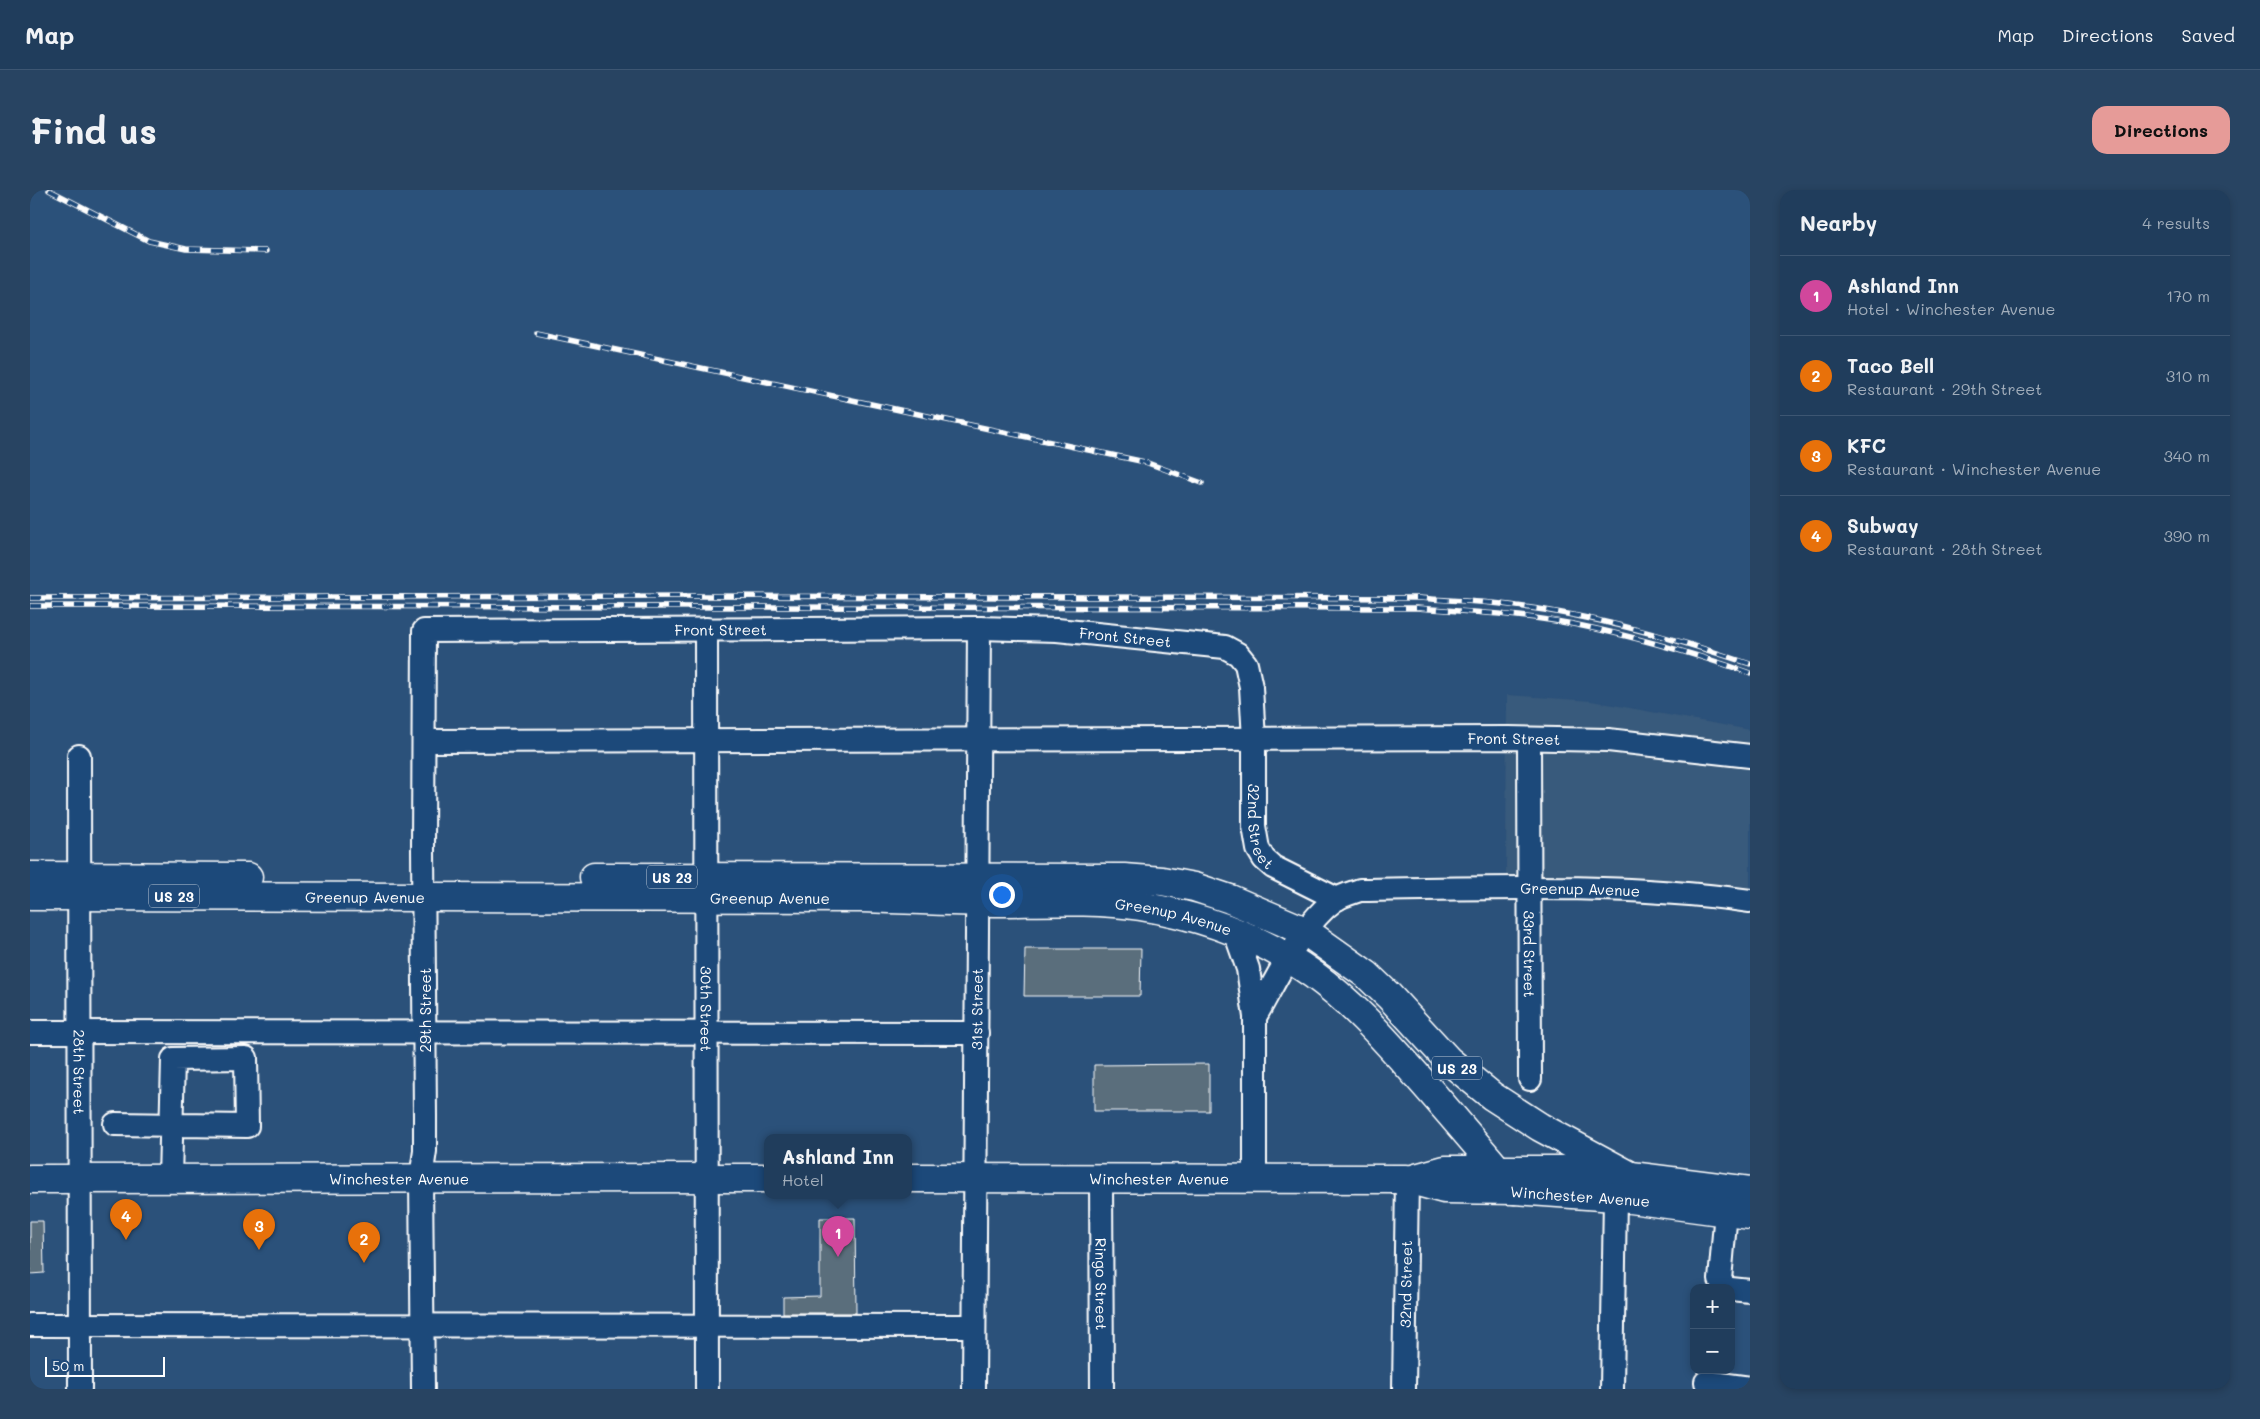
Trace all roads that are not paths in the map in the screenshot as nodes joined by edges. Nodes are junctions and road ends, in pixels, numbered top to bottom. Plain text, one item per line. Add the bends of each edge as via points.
1 (979, 628) junction
2 (706, 629) junction
3 (424, 631) joint
4 (1529, 739) junction
5 (978, 740) junction
6 (1254, 740) junction
7 (424, 741) junction
8 (706, 741) junction
9 (79, 756) dead end
10 (1750, 756) edge
11 (30, 876) edge
12 (80, 886) junction
13 (423, 886) junction
14 (706, 887) junction
15 (1530, 887) junction
16 (978, 890) junction
17 (30, 896) edge
18 (1337, 899) junction
19 (1750, 901) edge
20 (1305, 931) junction
21 (1236, 932) junction
22 (1289, 958) junction
23 (1255, 1017) junction
24 (30, 1032) edge
25 (80, 1032) junction
26 (425, 1032) junction
27 (707, 1033) junction
28 (977, 1033) junction
29 (1530, 1079) dead end
30 (115, 1124) dead end
31 (1497, 1170) junction
32 (1631, 1176) junction
33 (30, 1178) edge
34 (421, 1178) junction
35 (706, 1178) junction
36 (764, 1178) edge
37 (912, 1178) edge
38 (975, 1178) junction
39 (1101, 1178) junction
40 (79, 1179) junction
41 (170, 1179) junction
42 (1255, 1179) junction
43 (1409, 1179) junction
44 (1514, 1190) junction
45 (1750, 1191) edge
46 (1615, 1197) junction
47 (1738, 1213) edge
48 (1723, 1284) edge
49 (1735, 1289) edge
50 (1750, 1291) edge
51 (30, 1325) edge
52 (80, 1325) junction
53 (422, 1325) junction
54 (707, 1325) junction
55 (974, 1326) junction
56 (1706, 1382) dead end
57 (1750, 1388) edge
58 (80, 1389) edge
59 (423, 1389) edge
60 (707, 1389) edge
61 (974, 1389) edge
62 (1102, 1389) edge
63 (1404, 1389) edge
64 (1612, 1389) edge

1 - 2 street, Front Street
1 - 5 street, 31st Street
1 - 6 street, Front Street via 1057,630 1225,647 1238,654 1246,664 1251,687
2 - 3 street, Front Street
2 - 8 street, 30th Street
3 - 7 street, 29th Street
4 - 6 street, Front Street
4 - 10 street, Front Street via 1608,740
4 - 15 street, 33rd Street
5 - 6 street
5 - 8 street
5 - 16 street, 31st Street
6 - 18 street, 32nd Street via 1254,826 1258,849 1273,867
7 - 8 street
7 - 13 street, 29th Street
8 - 14 street, 30th Street
9 - 12 street, 28th Street
11 - 12 main road, Greenup Avenue / US 23
12 - 13 main road, Greenup Avenue / US 23
12 - 17 main road, Greenup Avenue / US 23
12 - 25 street, 28th Street
13 - 14 main road, Greenup Avenue / US 23
13 - 26 street, 29th Street
14 - 16 main road, Greenup Avenue / US 23
14 - 27 street, 30th Street
15 - 18 street, Greenup Avenue via 1360,890
15 - 19 street, Greenup Avenue via 1645,889
15 - 29 street, 33rd Street
16 - 20 main road, Greenup Avenue / US 23 via 1124,878 1162,881 1230,899
16 - 21 main road, Greenup Avenue / US 23 via 1138,906 1196,918
16 - 28 street, 31st Street
18 - 20 street, Greenup Avenue via 1322,910
20 - 22 street, Greenup Avenue
20 - 32 main road, US 23 via 1389,996 1448,1060 1485,1091 1540,1127
21 - 22 main road, Greenup Avenue / US 23
21 - 23 street via 1248,969
22 - 23 street
22 - 31 main road, US 23 via 1337,993 1378,1032
23 - 42 street
24 - 25 street
25 - 26 street
25 - 40 street, 28th Street
26 - 27 street
26 - 34 street, 29th Street via 425,1124
27 - 28 street
27 - 35 street, 30th Street
28 - 38 street, 31st Street
30 - 41 street via 172,1125
31 - 32 main road, Winchester Avenue via 1567,1170
31 - 43 main road, Winchester Avenue via 1445,1170
31 - 44 main road, US 23
32 - 45 main road, Winchester Avenue / US 23
33 - 40 main road, Winchester Avenue
34 - 35 main road, Winchester Avenue
34 - 41 main road, Winchester Avenue
34 - 53 street, 29th Street
35 - 36 main road, Winchester Avenue
35 - 54 street, 30th Street
37 - 38 main road, Winchester Avenue
38 - 39 main road, Winchester Avenue
38 - 55 street, 31st Street
39 - 42 main road, Winchester Avenue
39 - 62 street, Ringo Street
40 - 41 main road, Winchester Avenue
40 - 52 street, 28th Street
42 - 43 main road, Winchester Avenue
43 - 44 main road, Winchester Avenue via 1444,1189
43 - 63 street, 32nd Street
44 - 46 main road, Winchester Avenue
46 - 47 main road, Winchester Avenue
46 - 64 street
47 - 48 street via 1720,1280
49 - 50 street
51 - 52 street
52 - 53 street
52 - 58 street, 28th Street
53 - 54 street
53 - 59 street, 29th Street
54 - 55 street
54 - 60 street, 30th Street
55 - 61 street, 31st Street
56 - 57 street

